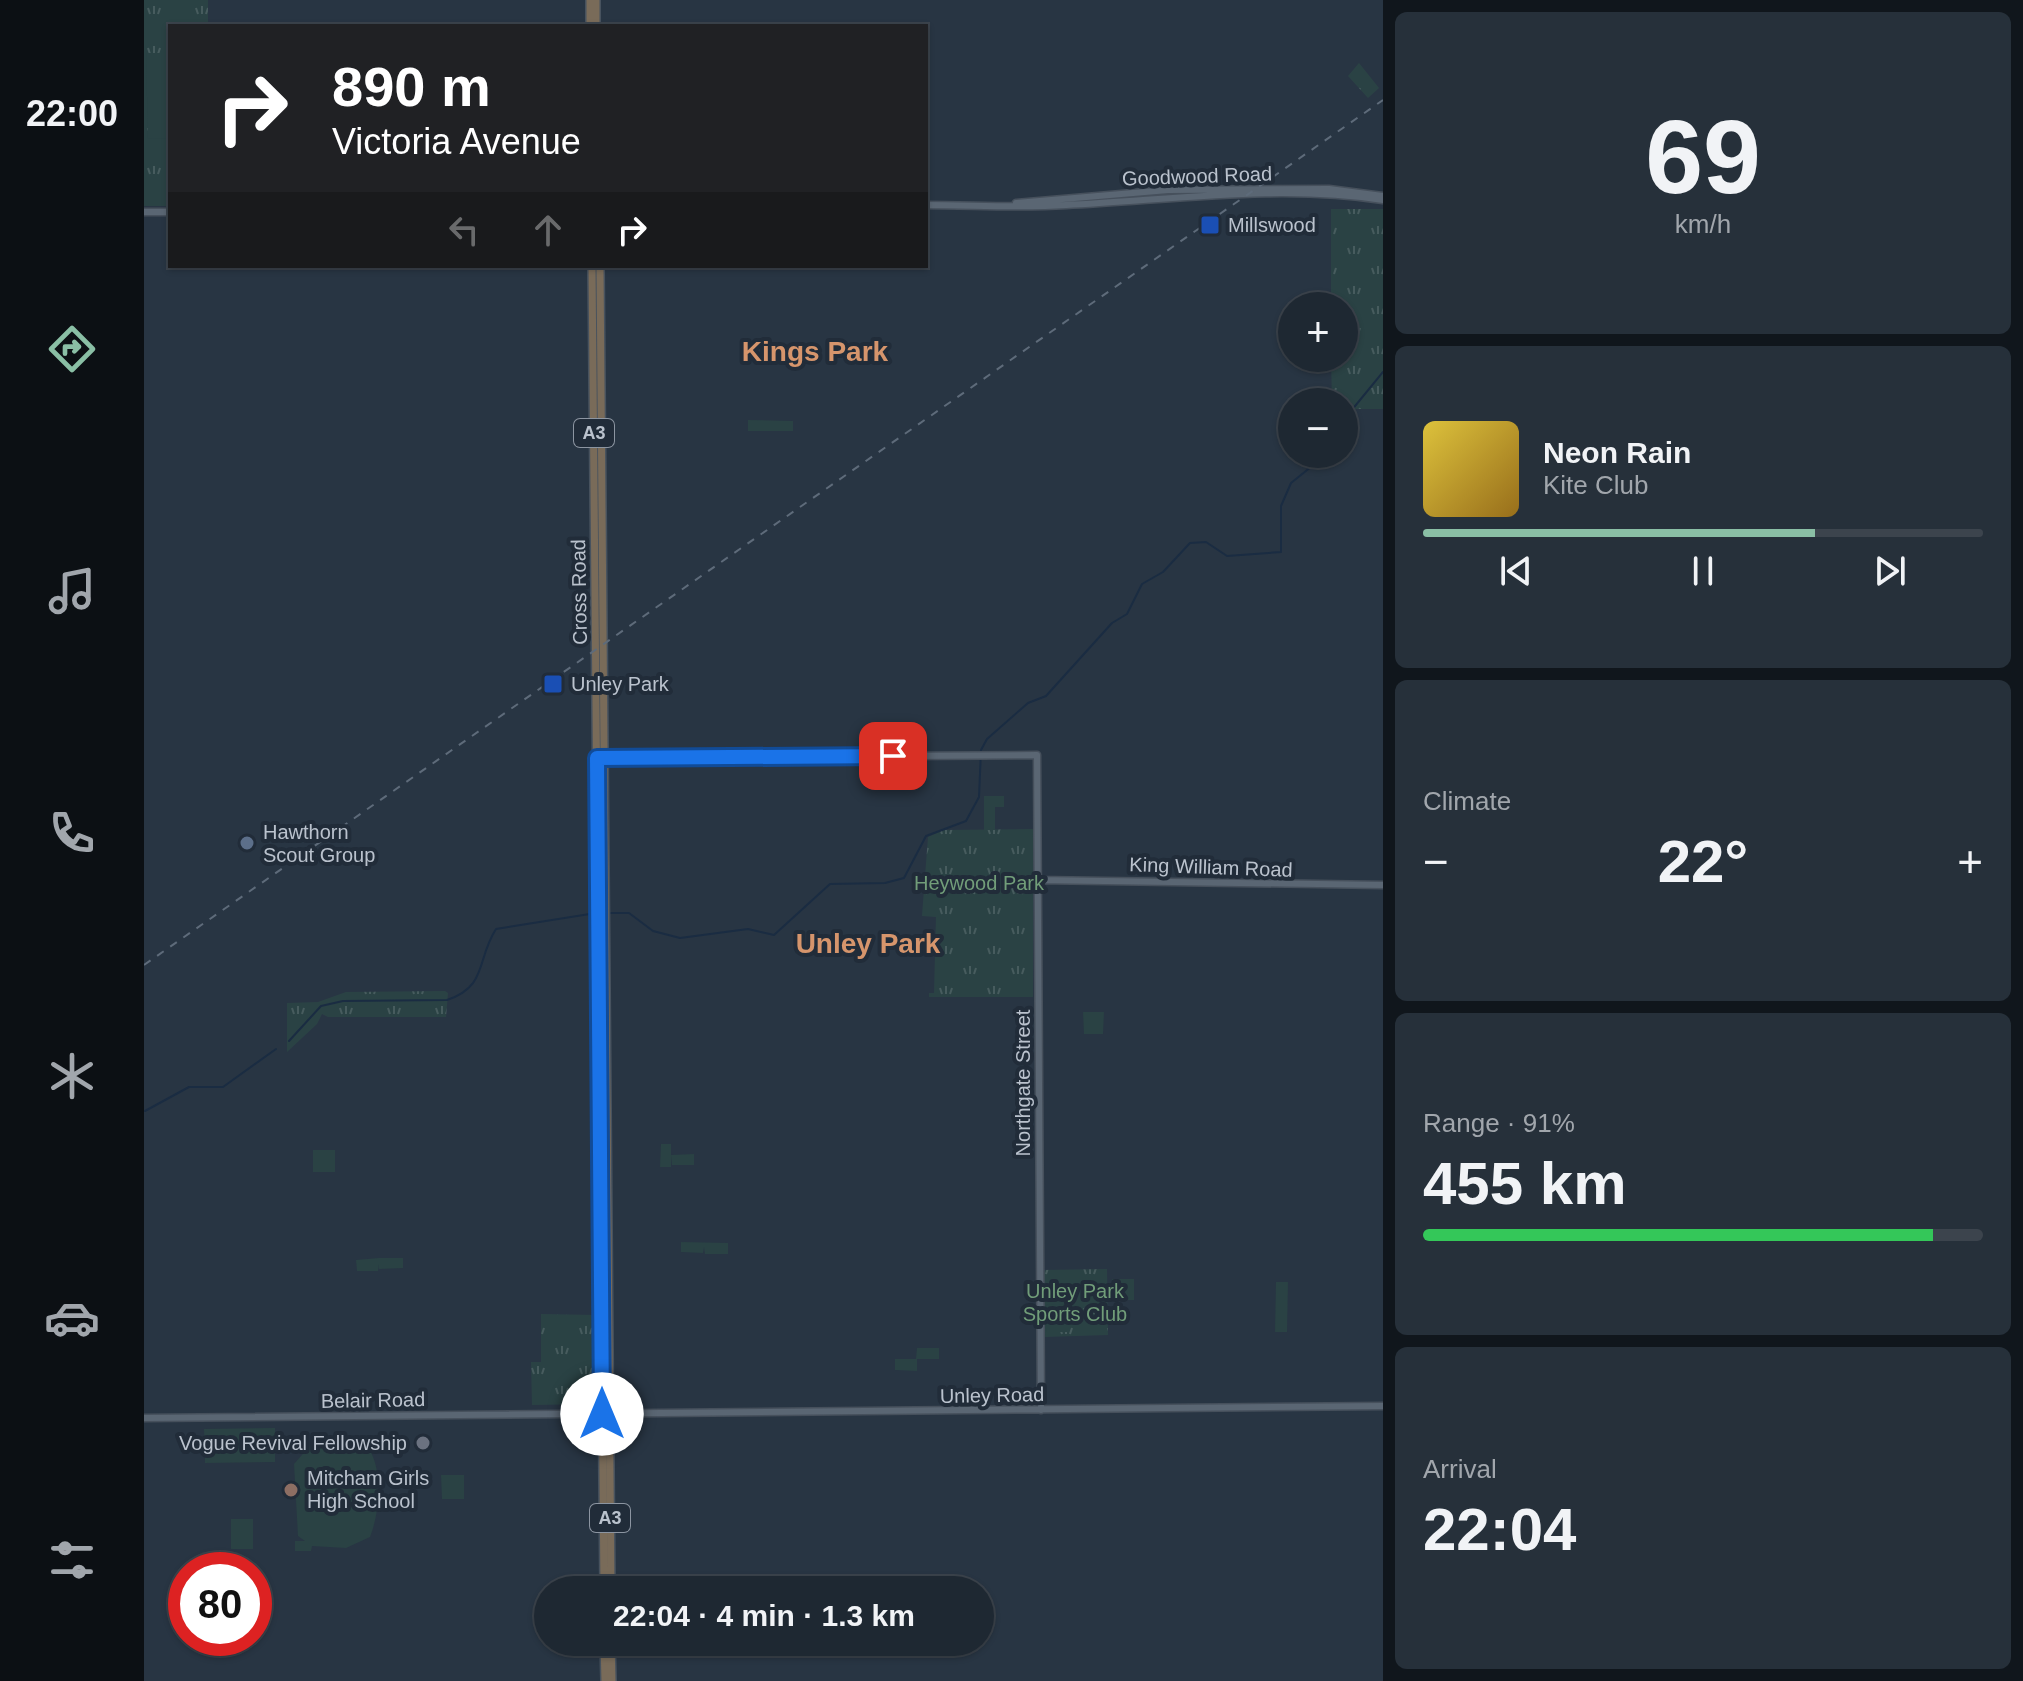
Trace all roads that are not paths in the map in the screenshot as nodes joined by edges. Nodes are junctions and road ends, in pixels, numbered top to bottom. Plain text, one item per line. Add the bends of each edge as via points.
1 (590, 0) edge
2 (596, 0) edge
3 (590, 24) edge
4 (596, 24) edge
5 (1383, 198) edge
6 (928, 205) edge
7 (144, 212) edge
8 (168, 212) edge
9 (592, 268) edge
10 (600, 268) edge
11 (597, 322) junction
12 (600, 758) junction
13 (1038, 880) junction
14 (1383, 885) edge
15 (602, 913) junction
16 (608, 1384) junction
17 (1383, 1406) edge
18 (1041, 1410) junction
19 (605, 1414) junction
20 (629, 1414) junction
21 (581, 1415) junction
22 (144, 1418) edge
23 (609, 1432) junction
24 (602, 1442) junction
25 (604, 1576) edge
26 (611, 1576) edge
27 (604, 1656) edge
28 (611, 1656) edge
29 (605, 1681) edge
30 (612, 1681) edge

1 - 3 highway
2 - 4 highway
5 - 6 main road, Goodwood Road via 1329,189 1168,190 1011,204
7 - 8 main road
9 - 11 highway, Cross Road / A3
10 - 11 highway, Cross Road / A3
11 - 12 highway, Cross Road / A3
12 - 13 main road, Northgate Street via 1037,755
12 - 15 highway, Cross Road / A3
13 - 14 main road, King William Road
13 - 18 main road, Northgate Street
15 - 16 highway, Cross Road / A3
15 - 19 highway, Cross Road / A3
16 - 19 highway, Cross Road / A3
16 - 20 main road via 617,1406
17 - 18 main road, Unley Road
18 - 20 main road, Unley Road
19 - 20 main road, Unley Road
19 - 21 main road, Belair Road
19 - 23 highway, Cross Road / A3
19 - 24 highway, Cross Road / A3
20 - 23 highway
21 - 22 main road, Belair Road
21 - 24 main road via 595,1424
23 - 26 highway, Cross Road / A3
24 - 25 highway, Cross Road / A3
27 - 29 highway
28 - 30 highway

